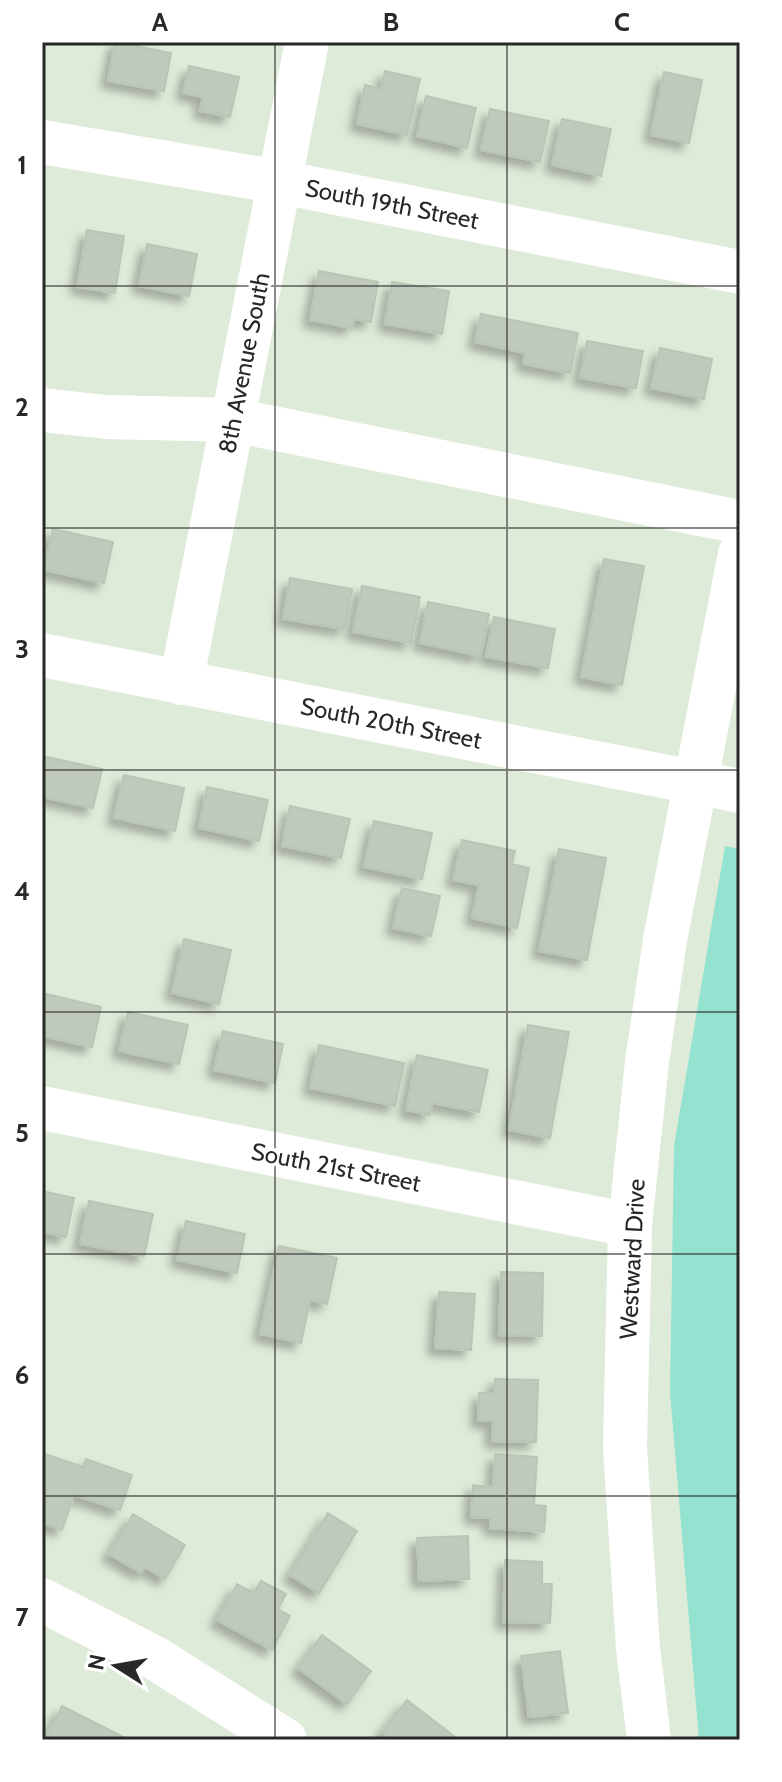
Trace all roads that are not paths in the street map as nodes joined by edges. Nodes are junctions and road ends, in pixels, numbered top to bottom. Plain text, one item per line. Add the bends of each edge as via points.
1 (307, 42) edge
2 (42, 142) edge
3 (280, 182) junction
4 (740, 272) edge
5 (42, 410) edge
6 (233, 420) junction
7 (740, 522) edge
8 (740, 554) edge
9 (42, 655) edge
10 (181, 683) junction
11 (694, 782) junction
12 (740, 791) edge
13 (42, 1108) edge
14 (630, 1225) junction
15 (42, 1600) edge
16 (285, 1740) edge
17 (649, 1740) edge

1 - 3 street, 8th Avenue South
2 - 3 street, South 19th Street
3 - 4 street, South 19th Street
3 - 6 street, 8th Avenue South
5 - 6 street
6 - 7 street
6 - 10 street, 8th Avenue South
8 - 11 street, Westward Drive
9 - 10 street, South 20th Street
10 - 11 street, South 20th Street
11 - 12 street, South 20th Street
11 - 14 street, Westward Drive via 647,1062
13 - 14 street, South 21st Street
14 - 17 street, Westward Drive via 625,1448
15 - 16 street via 155,1658

